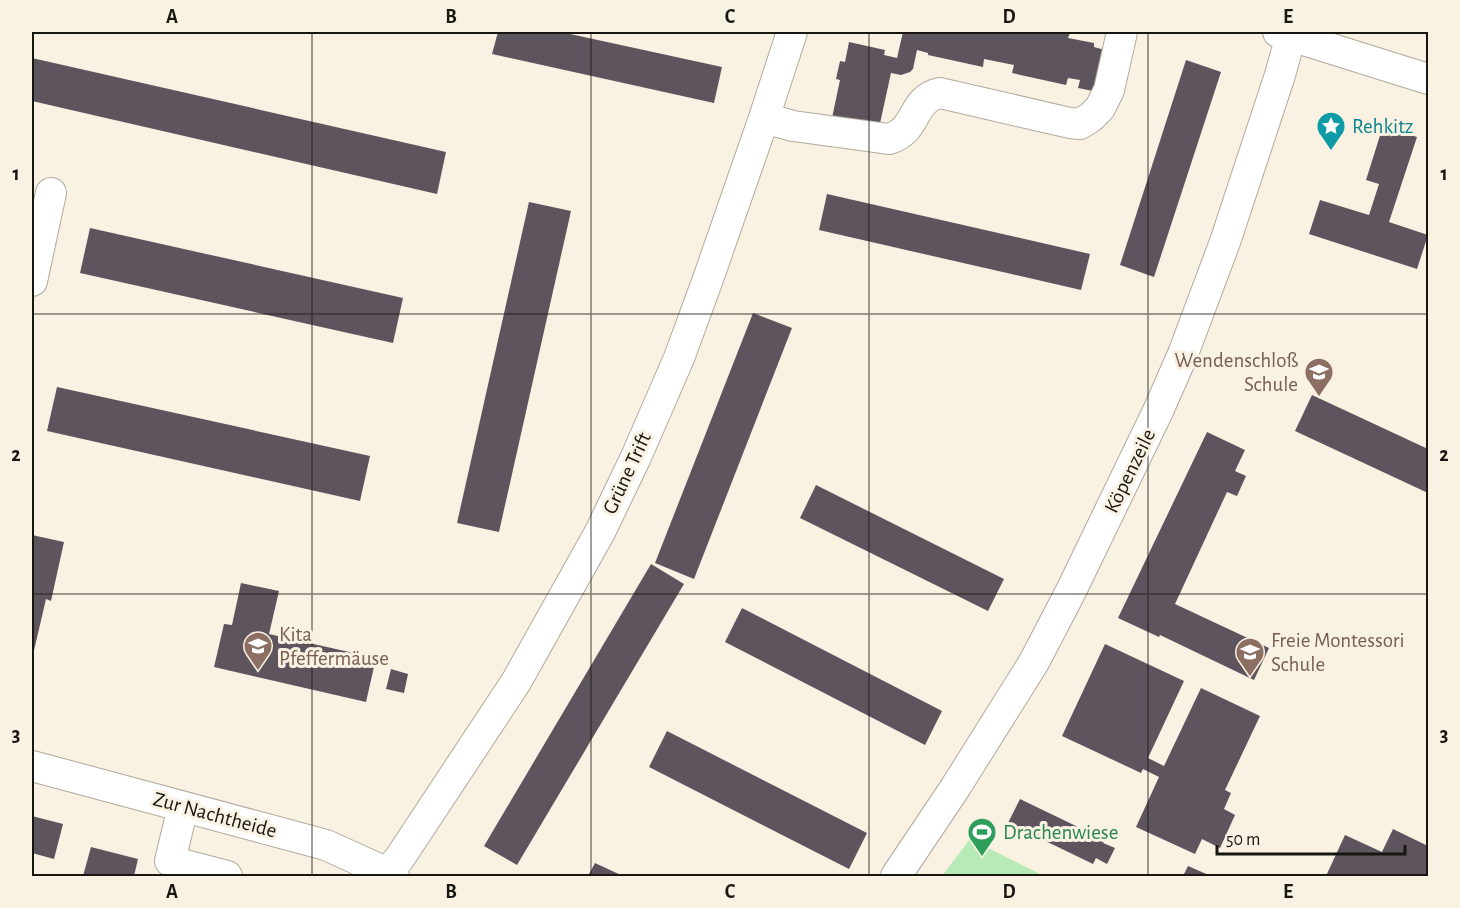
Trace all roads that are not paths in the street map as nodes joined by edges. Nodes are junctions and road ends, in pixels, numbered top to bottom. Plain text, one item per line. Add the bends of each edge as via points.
1 (792, 32) edge
2 (1122, 32) edge
3 (1287, 33) edge
4 (1428, 79) edge
5 (764, 118) junction
6 (51, 193) dead end
7 (32, 281) edge
8 (32, 766) edge
9 (183, 807) junction
10 (389, 875) edge
11 (227, 876) edge
12 (896, 876) edge

1 - 5 street, Grüne Trift
2 - 5 street via 1109,90 1100,108 1080,124 940,93 925,99 906,129 889,139 793,126
3 - 4 street
3 - 12 street, Köpenzeile via 1256,149 1168,391 1034,662
5 - 10 street, Grüne Trift via 679,358 600,532 516,682
6 - 7 street
8 - 9 street, Zur Nachtheide
9 - 10 street, Zur Nachtheide via 326,845
9 - 11 street via 170,861

